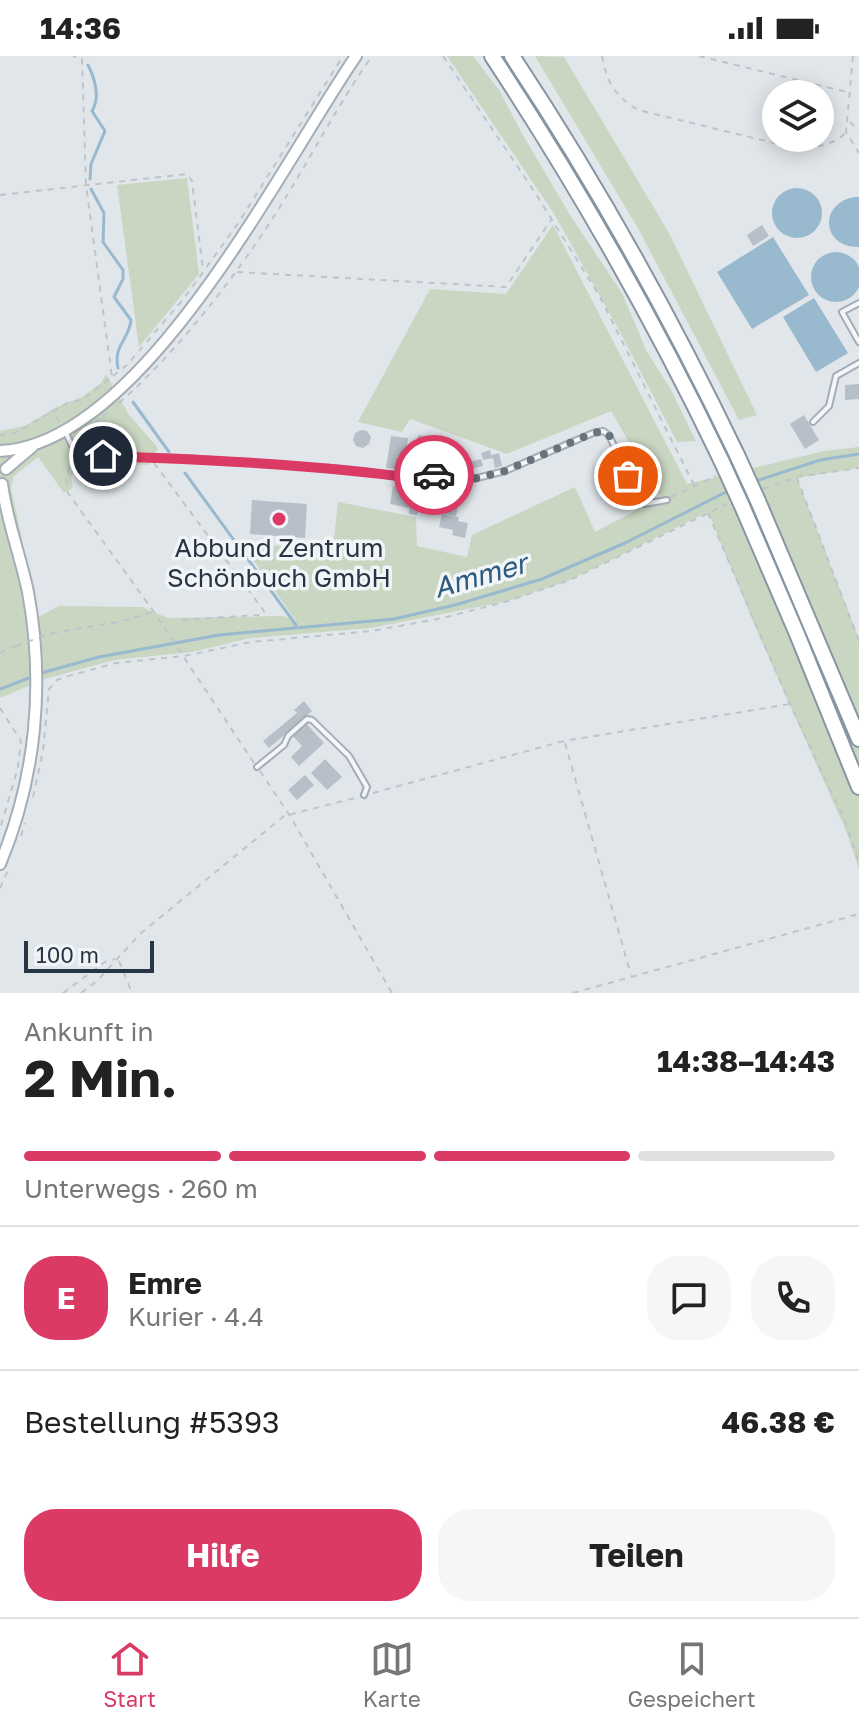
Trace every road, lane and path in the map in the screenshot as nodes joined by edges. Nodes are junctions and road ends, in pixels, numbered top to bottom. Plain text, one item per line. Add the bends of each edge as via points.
1 (73, 56) edge
2 (343, 56) edge
3 (356, 56) edge
4 (443, 56) edge
5 (492, 56) edge
6 (512, 56) edge
7 (602, 56) edge
8 (699, 56) edge
9 (853, 56) edge
10 (83, 58) edge
11 (851, 93) junction
12 (849, 121) junction
13 (859, 131) edge
14 (846, 132) junction
15 (859, 153) edge
16 (86, 185) junction
17 (0, 195) edge
18 (552, 218) junction
19 (204, 270) junction
20 (236, 272) dead end
21 (859, 303) edge
22 (859, 342) edge
23 (859, 363) edge
24 (112, 377) junction
25 (53, 411) junction
26 (813, 422) dead end
27 (64, 429) junction
28 (0, 435) edge
29 (34, 445) junction
30 (75, 452) junction
31 (0, 453) edge
32 (150, 457) junction
33 (859, 468) edge
34 (6, 469) junction
35 (796, 477) junction
36 (1, 485) edge
37 (761, 495) junction
38 (667, 500) joint
39 (739, 503) junction
40 (0, 511) edge
41 (708, 512) junction
42 (7, 521) junction
43 (154, 612) junction
44 (180, 620) dead end
45 (859, 641) edge
46 (0, 653) edge
47 (184, 656) junction
48 (790, 704) junction
49 (0, 708) edge
50 (859, 739) edge
51 (564, 741) junction
52 (257, 767) junction
53 (859, 787) edge
54 (364, 795) junction
55 (33, 796) dead end
56 (290, 816) junction
57 (26, 821) dead end
58 (0, 829) edge
59 (17, 848) dead end
60 (6, 864) edge
61 (859, 864) edge
62 (0, 888) edge
63 (859, 914) edge
64 (119, 958) junction
65 (631, 976) junction
66 (63, 993) edge
67 (81, 993) edge
68 (132, 993) edge
69 (392, 993) edge
70 (573, 993) edge

1 - 10 path
2 - 19 path
3 - 27 street via 242,238 172,332 110,396
4 - 18 path
5 - 39 highway, bridge via 614,254
6 - 37 highway, bridge via 643,271
7 - 14 path via 619,98 638,110 799,149 821,146
8 - 11 path
9 - 11 path
10 - 16 path
11 - 12 path
12 - 13 path
12 - 14 path
14 - 15 path
16 - 17 path
16 - 19 path via 190,175
16 - 24 path
18 - 20 path via 506,287
18 - 38 path via 599,295 694,485
19 - 24 path via 148,342
21 - 22 lane via 842,312
23 - 26 lane via 836,376 829,406
24 - 25 path via 82,400
25 - 27 path
25 - 28 path via 15,433
27 - 29 street
27 - 30 lane
29 - 31 street
29 - 34 street
30 - 32 lane
30 - 43 path via 66,478 68,493
31 - 34 street
32 - 38 lane via 405,477 418,473 465,481 505,471 603,431 644,504
32 - 44 path via 264,611
33 - 35 path
34 - 36 street
35 - 37 path
35 - 45 path
36 - 42 street
37 - 50 highway
39 - 41 path
39 - 53 highway
40 - 42 street
41 - 47 path via 570,580 508,601 372,631 251,642
41 - 48 path
42 - 60 street via 27,587 37,688 26,782
43 - 46 path, bridge via 52,633
43 - 47 path
47 - 52 path
47 - 55 path via 116,663 52,685
48 - 51 path
48 - 61 path via 845,821
49 - 58 path via 21,741
51 - 54 path
51 - 65 path
52 - 54 lane via 307,719 312,720 356,765 367,787
52 - 56 path
54 - 56 path
56 - 64 path via 140,934
56 - 69 path
57 - 59 path
60 - 62 path
63 - 65 path
64 - 66 path via 105,962
64 - 67 path
64 - 68 path
65 - 70 path

